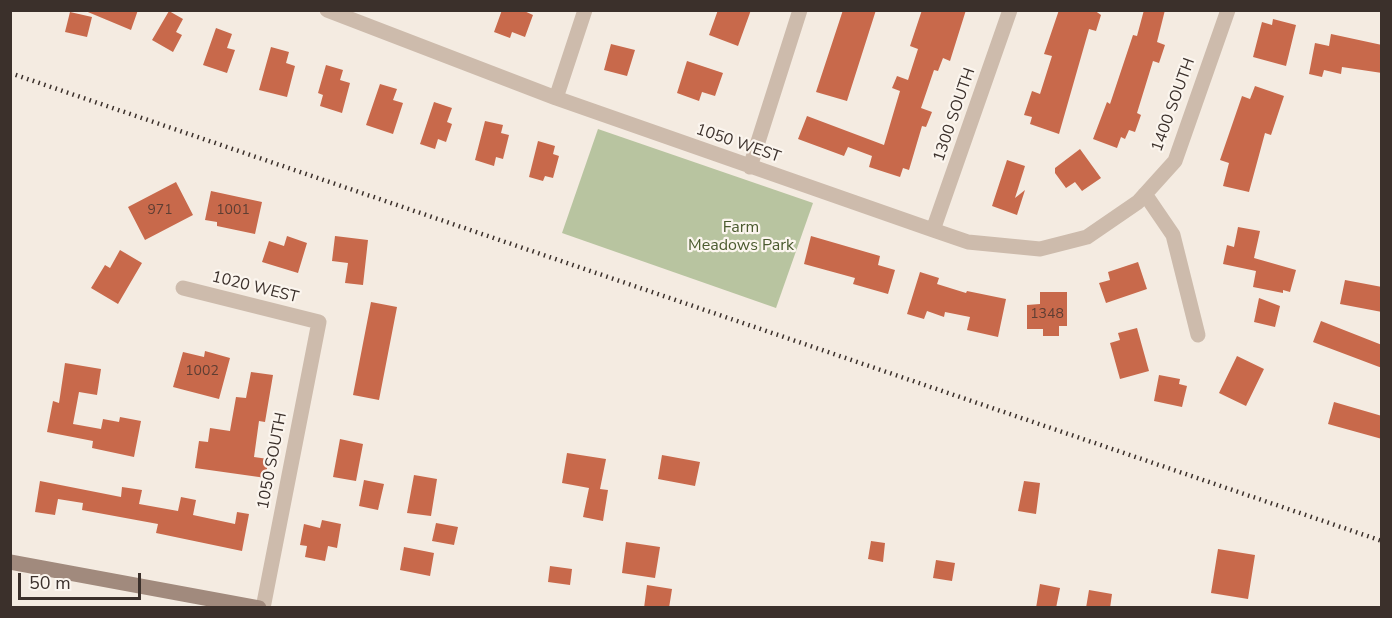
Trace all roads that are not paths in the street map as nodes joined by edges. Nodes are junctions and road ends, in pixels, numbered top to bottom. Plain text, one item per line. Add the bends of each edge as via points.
1 (327, 10) edge
2 (585, 10) edge
3 (800, 10) edge
4 (1010, 10) edge
5 (1228, 10) edge
6 (556, 98) junction
7 (750, 167) junction
8 (1142, 198) junction
9 (933, 231) junction
10 (183, 288) dead end
11 (319, 322) joint
12 (1198, 335) dead end
13 (10, 562) edge
14 (261, 608) edge

1 - 6 street, 1050 WEST
2 - 6 street
3 - 7 street
4 - 9 street, 1300 SOUTH
5 - 8 street, 1400 SOUTH via 1175,161
6 - 7 street, 1050 WEST
7 - 9 street, 1050 WEST
8 - 9 street, 1050 WEST via 1088,237 1040,249 968,242
8 - 12 street via 1173,235
10 - 11 street, 1020 WEST
11 - 14 street, 1050 SOUTH
13 - 14 street

